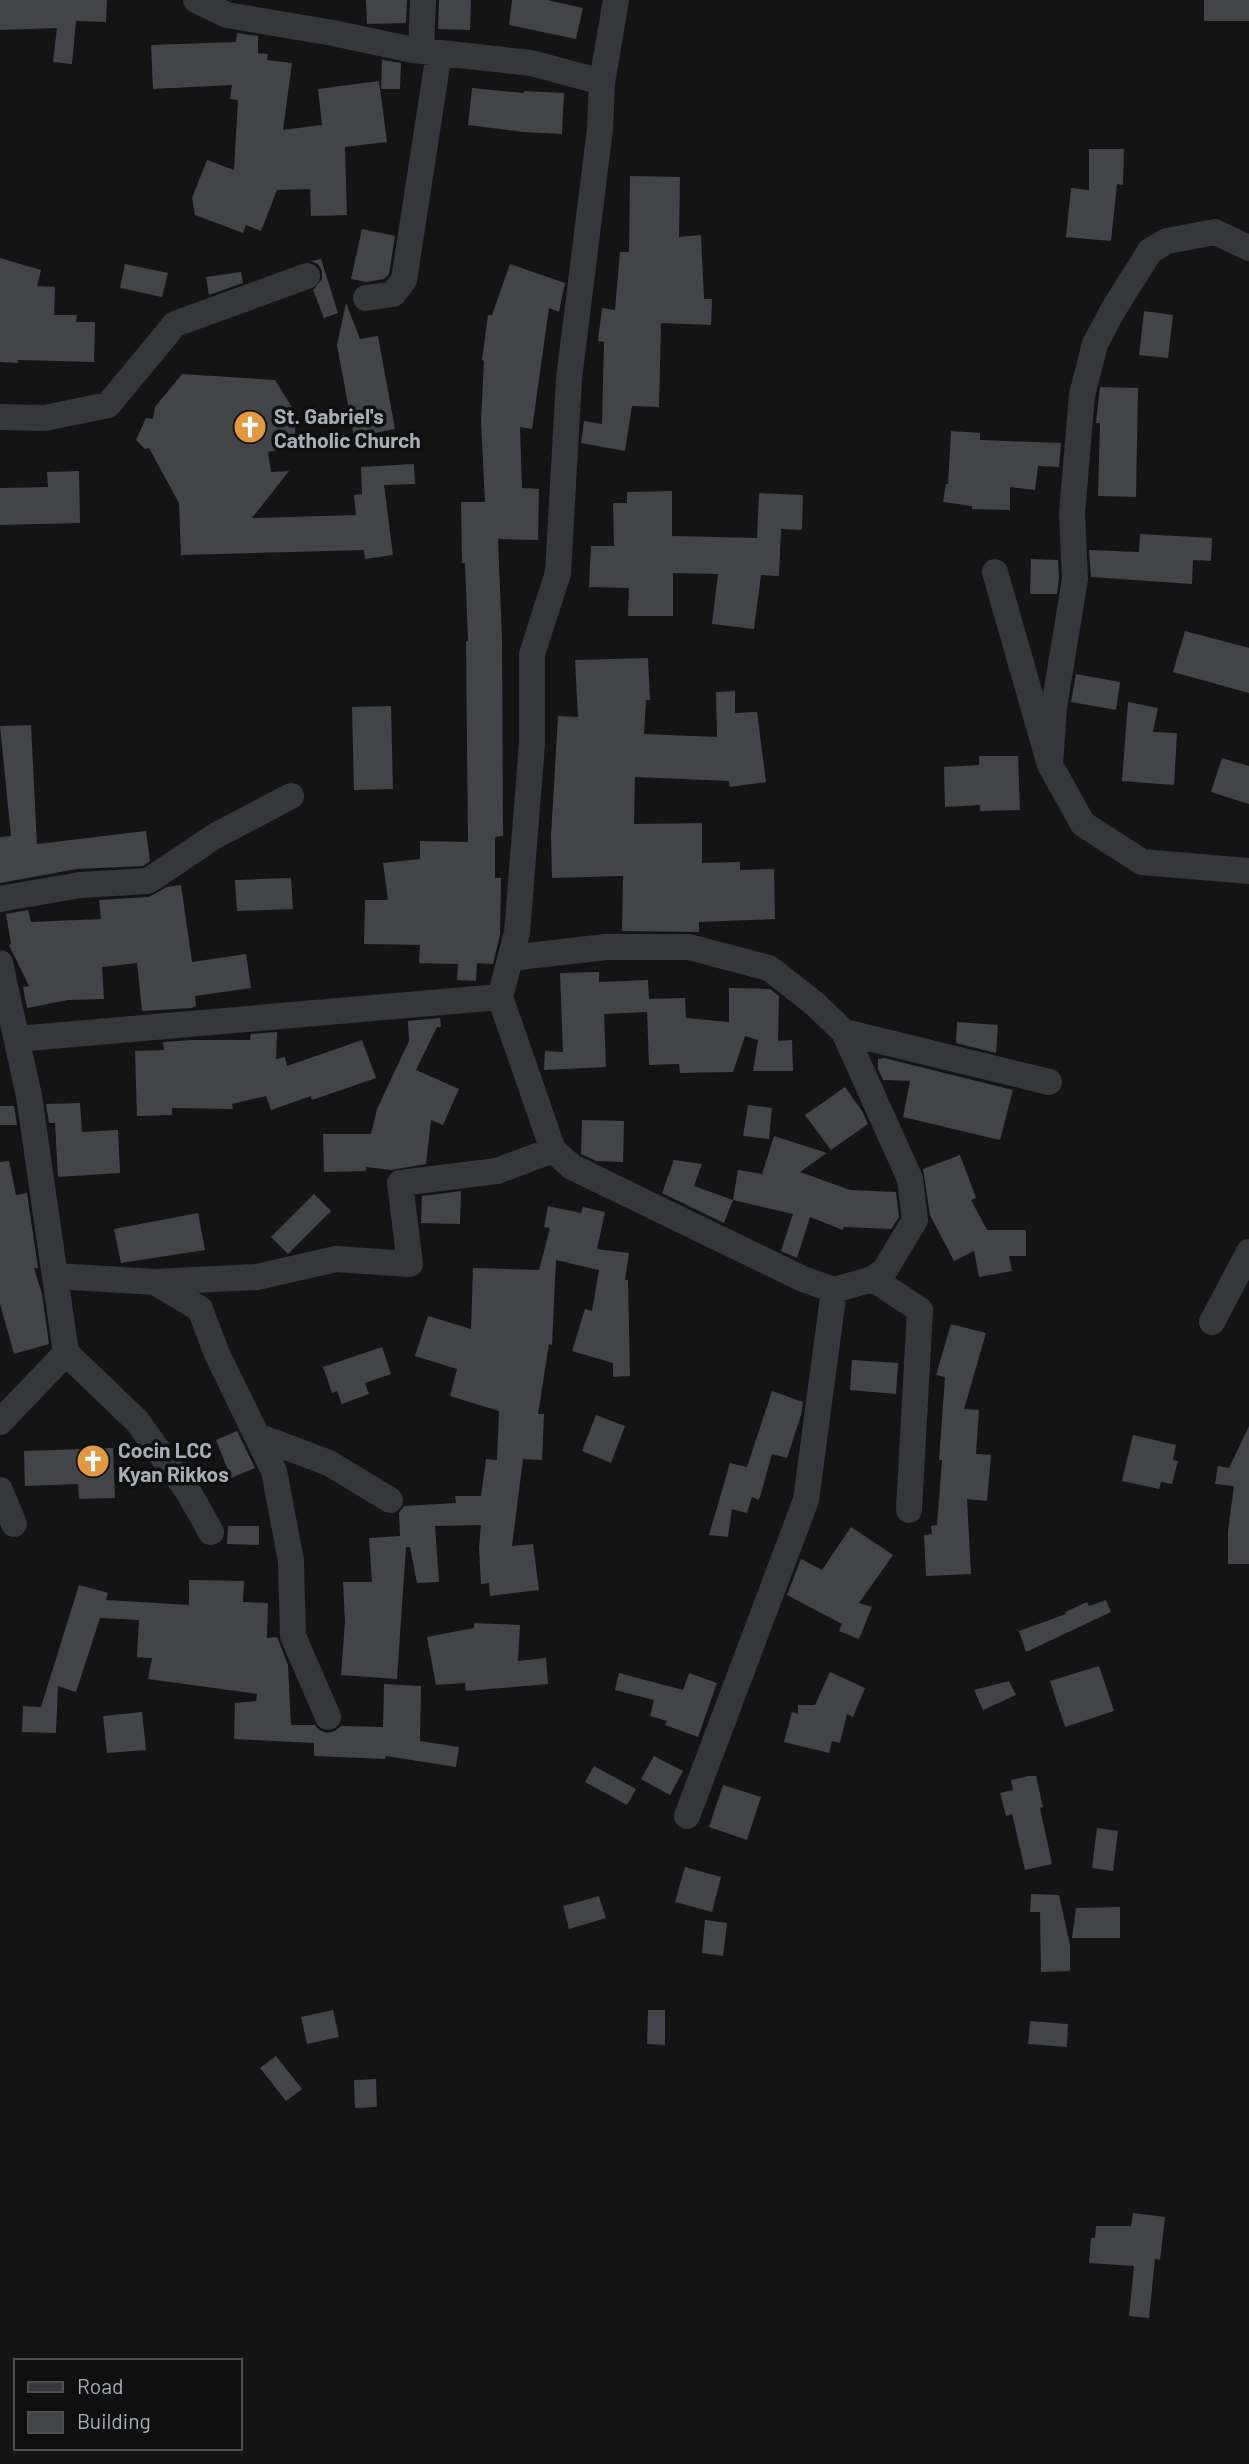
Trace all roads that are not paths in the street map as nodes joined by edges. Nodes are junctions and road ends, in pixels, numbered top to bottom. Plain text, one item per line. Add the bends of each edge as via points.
1 (196, 0) edge
2 (423, 0) edge
3 (615, 0) edge
4 (257, 10) edge
5 (430, 52) junction
6 (602, 82) junction
7 (1249, 248) edge
8 (307, 276) dead end
9 (366, 298) dead end
10 (0, 417) edge
11 (995, 572) dead end
12 (1050, 765) junction
13 (291, 796) dead end
14 (1249, 871) edge
15 (0, 900) edge
16 (510, 958) junction
17 (0, 963) edge
18 (500, 997) junction
19 (844, 1032) junction
20 (17, 1039) junction
21 (1049, 1082) dead end
22 (553, 1150) junction
23 (1249, 1252) edge
24 (55, 1276) junction
25 (873, 1279) junction
26 (155, 1282) junction
27 (834, 1290) junction
28 (1212, 1322) dead end
29 (66, 1353) junction
30 (0, 1422) edge
31 (257, 1436) junction
32 (0, 1490) edge
33 (390, 1500) dead end
34 (909, 1510) dead end
35 (13, 1524) dead end
36 (211, 1532) dead end
37 (328, 1717) dead end
38 (687, 1816) dead end

1 - 4 street via 228,15
2 - 5 street
3 - 6 street
4 - 5 street
5 - 6 street via 531,63
5 - 9 street via 404,280 393,294
6 - 16 street via 569,379 558,573 532,654 532,744 517,933
7 - 12 street via 1215,232 1167,241 1150,251 1095,344 1082,395 1072,513 1075,579 1054,707
8 - 10 street via 175,324 108,405 45,418
11 - 12 street
12 - 14 street via 1083,824 1142,862
13 - 15 street via 215,836 148,881 80,885
16 - 18 street
16 - 19 street via 606,947 689,947 769,968
17 - 20 street
18 - 20 street
18 - 22 street
19 - 21 street
19 - 25 street via 910,1180 915,1220 886,1270
20 - 24 street
22 - 26 street via 497,1171 400,1183 410,1264 336,1259 257,1277
22 - 27 street via 572,1167 753,1256
23 - 28 street
24 - 26 street
24 - 29 street
25 - 27 street
25 - 34 street via 920,1310
26 - 31 street via 200,1309
27 - 38 street via 806,1500
29 - 30 street
29 - 36 street via 137,1422 189,1493
31 - 33 street via 329,1463
31 - 37 street via 274,1471 291,1561 293,1636
32 - 35 street

